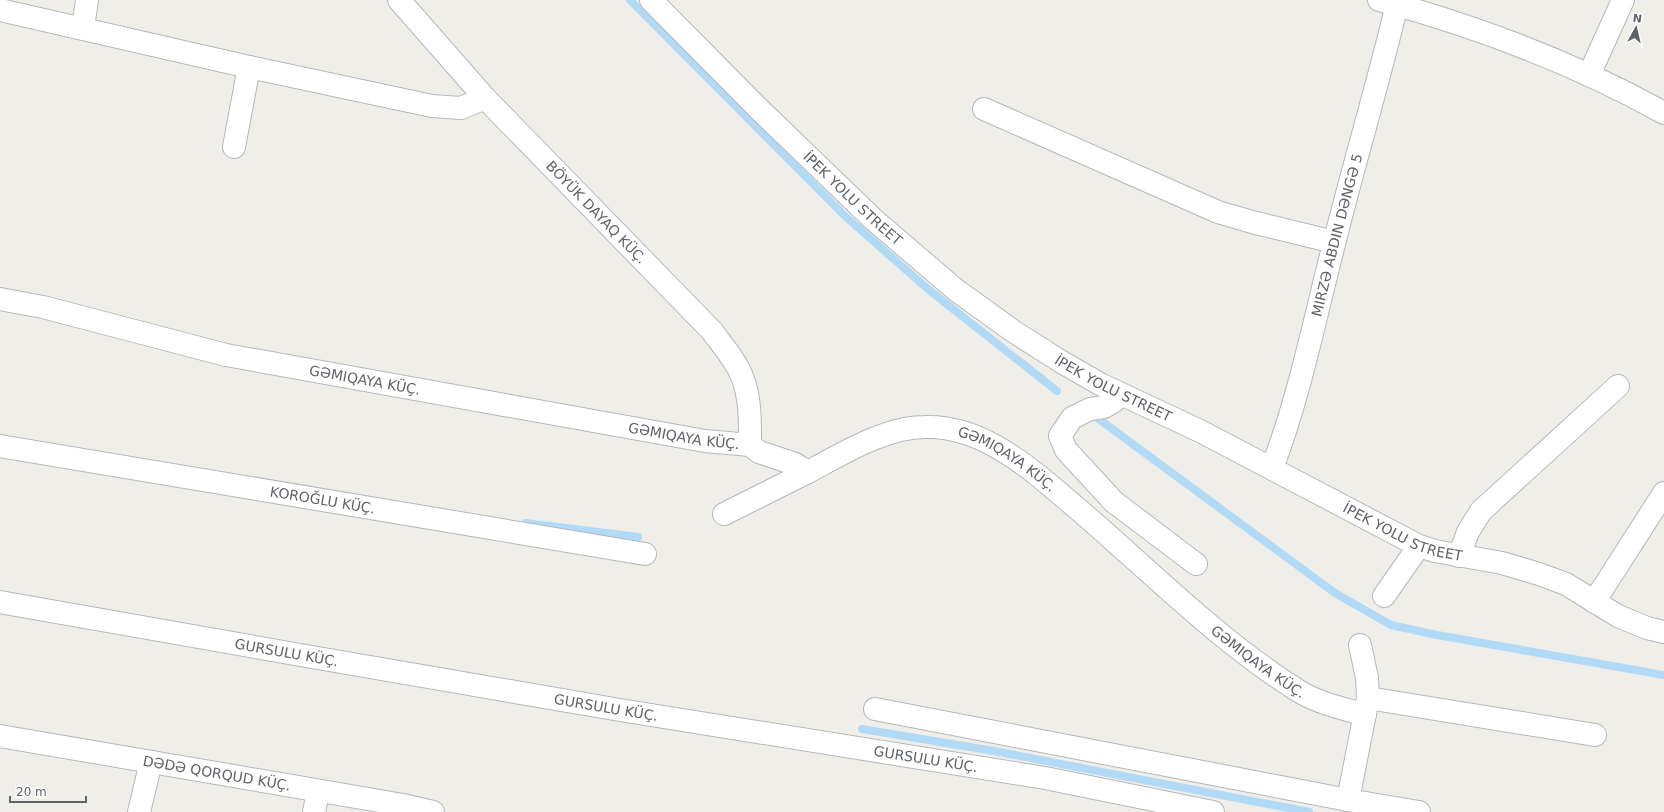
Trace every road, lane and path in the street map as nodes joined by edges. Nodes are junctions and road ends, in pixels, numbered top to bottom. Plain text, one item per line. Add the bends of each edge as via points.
1 (86, 0) edge
2 (399, 0) edge
3 (651, 0) edge
4 (1623, 0) edge
5 (1391, 2) edge
6 (0, 10) edge
7 (83, 28) junction
8 (249, 67) junction
9 (1589, 75) junction
10 (485, 98) junction
11 (984, 109) dead end
12 (1664, 113) edge
13 (234, 147) dead end
14 (1334, 242) junction
15 (0, 299) edge
16 (1618, 386) dead end
17 (1121, 395) junction
18 (750, 445) junction
19 (0, 446) edge
20 (1272, 468) junction
21 (808, 472) junction
22 (1664, 493) edge
23 (724, 514) dead end
24 (1419, 546) junction
25 (645, 554) dead end
26 (1459, 556) junction
27 (1196, 564) dead end
28 (1384, 596) dead end
29 (0, 602) edge
30 (1594, 602) junction
31 (1664, 632) edge
32 (1360, 645) dead end
33 (1367, 706) junction
34 (875, 709) dead end
35 (1595, 735) dead end
36 (0, 736) edge
37 (151, 762) junction
38 (318, 791) junction
39 (1348, 800) junction
40 (403, 808) edge
41 (1186, 809) edge
42 (139, 812) edge
43 (314, 812) edge
44 (433, 812) edge
45 (1213, 812) edge
46 (1419, 812) edge

1 - 7 street
2 - 10 street, BÖYÜK DAYAQ KÜÇ.
3 - 17 street, İPEK YOLU STREET via 873,219 956,290 1060,361
4 - 9 street
5 - 9 street via 1482,30
5 - 14 street, MIRZƏ ABDIN DƏNGƏ 5
6 - 7 street
7 - 8 street
8 - 10 street via 432,106 461,108
8 - 13 street
9 - 12 street via 1624,90
10 - 18 street, BÖYÜK DAYAQ KÜÇ. via 712,331 737,367 745,386 750,412
11 - 14 street via 1218,212
14 - 20 street, MIRZƏ ABDIN DƏNGƏ 5 via 1300,381
15 - 18 street, GƏMIQAYA KÜÇ. via 43,307 226,355 705,441
16 - 26 street via 1481,511 1468,532
17 - 20 street, İPEK YOLU STREET
17 - 27 street via 1104,407 1090,409 1072,418 1060,436 1066,450 1114,502
18 - 21 street, GƏMIQAYA KÜÇ. via 759,452 795,464
19 - 25 street, KOROĞLU KÜÇ.
20 - 24 street, İPEK YOLU STREET
21 - 23 street
21 - 33 street, GƏMIQAYA KÜÇ. via 856,447 905,429 924,426 971,435 1040,476 1244,653 1298,691 1322,702
22 - 30 street
24 - 26 street, İPEK YOLU STREET
24 - 28 street
26 - 30 street, İPEK YOLU STREET via 1502,563 1539,574 1566,584
29 - 41 street, GURSULU KÜÇ. via 314,658 1045,778
30 - 31 street, İPEK YOLU STREET via 1618,616 1646,628
32 - 33 street via 1367,678
33 - 35 street, GƏMIQAYA KÜÇ.
33 - 39 street
34 - 39 street
36 - 37 street, DƏDƏ QORQUD KÜÇ.
37 - 38 street, DƏDƏ QORQUD KÜÇ.
37 - 42 street
38 - 40 street, DƏDƏ QORQUD KÜÇ.
38 - 43 street
39 - 46 street
40 - 44 street, DƏDƏ QORQUD KÜÇ.
41 - 45 street, GURSULU KÜÇ.

